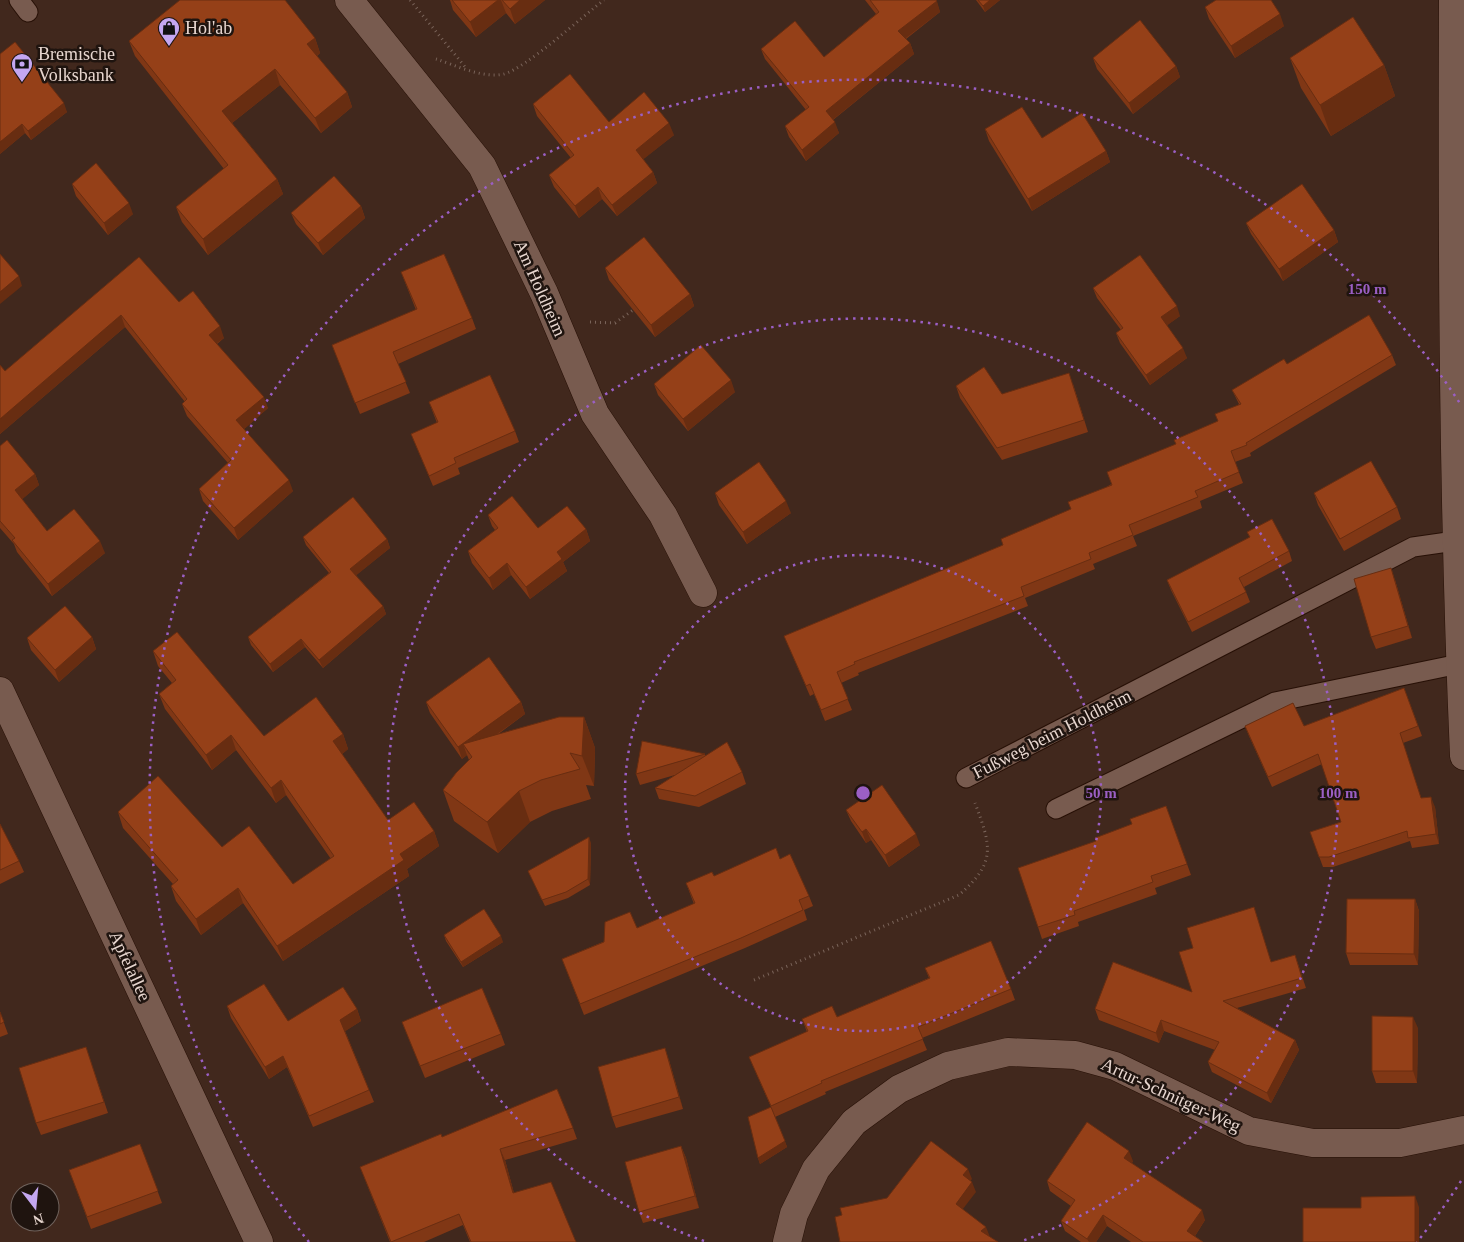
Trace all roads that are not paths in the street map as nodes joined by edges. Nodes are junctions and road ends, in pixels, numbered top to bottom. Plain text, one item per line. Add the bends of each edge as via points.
1 (349, 0) edge
2 (1453, 0) edge
3 (1455, 540) junction
4 (703, 593) dead end
5 (1459, 664) junction
6 (0, 690) edge
7 (1464, 756) edge
8 (966, 778) road end
9 (1056, 809) dead end
10 (1464, 1130) edge
11 (260, 1242) edge
12 (787, 1242) edge

1 - 4 street, Am Holdheim via 482,166 595,414 663,515
2 - 3 street
3 - 5 street
3 - 8 lane, Fußweg beim Holdheim via 1412,547
5 - 7 street
5 - 9 lane via 1274,702
6 - 11 street, Apfelallee
10 - 12 street, Artur-Schnitger-Weg via 1400,1143 1312,1143 1249,1131 1115,1066 1075,1054 1008,1052 948,1066 899,1090 854,1122 816,1169 794,1214

